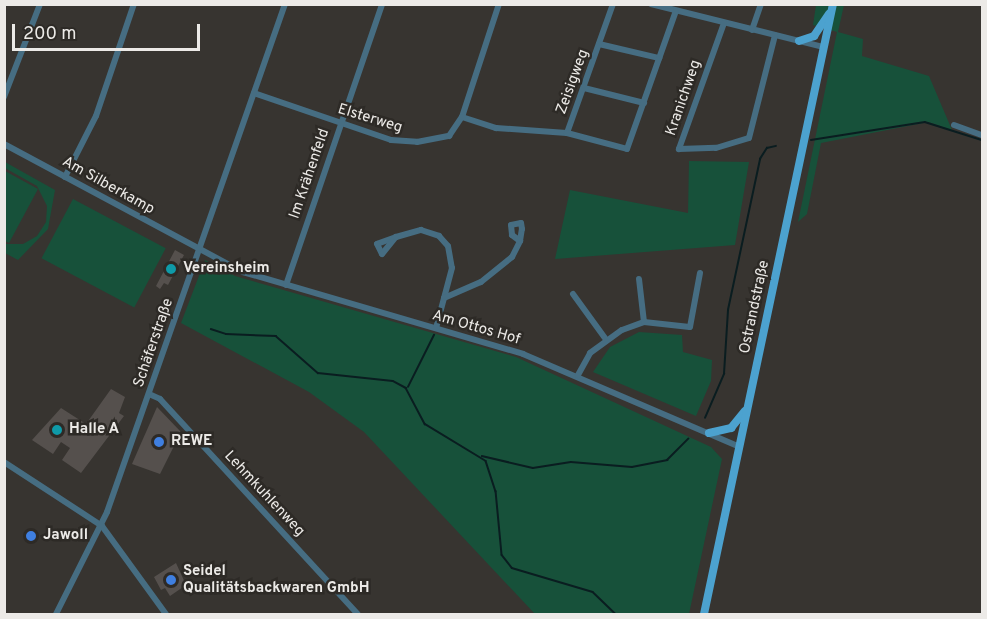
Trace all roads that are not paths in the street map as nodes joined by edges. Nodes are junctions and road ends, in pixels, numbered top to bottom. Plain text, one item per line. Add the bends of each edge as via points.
1 (40, 4) edge
2 (134, 4) edge
3 (285, 4) edge
4 (382, 4) edge
5 (499, 4) edge
6 (613, 4) edge
7 (651, 4) edge
8 (760, 4) edge
9 (832, 7) edge
10 (676, 11) junction
11 (723, 23) junction
12 (752, 30) junction
13 (775, 35) junction
14 (799, 41) junction
15 (600, 44) junction
16 (824, 47) junction
17 (659, 58) junction
18 (584, 88) junction
19 (254, 93) junction
20 (4, 97) edge
21 (644, 103) junction
22 (462, 117) junction
23 (340, 123) junction
24 (954, 124) dead end
25 (567, 133) junction
26 (982, 135) edge
27 (4, 144) edge
28 (65, 177) junction
29 (396, 237) dead end
30 (520, 241) dead end
31 (199, 250) junction
32 (700, 273) dead end
33 (639, 279) dead end
34 (286, 285) junction
35 (573, 294) dead end
36 (444, 298) junction
37 (644, 322) junction
38 (436, 328) junction
39 (605, 338) junction
40 (578, 375) junction
41 (149, 394) junction
42 (749, 405) junction
43 (709, 433) junction
44 (740, 447) junction
45 (4, 462) edge
46 (102, 526) junction
47 (56, 615) edge
48 (166, 615) edge
49 (358, 615) edge
50 (704, 615) edge

1 - 20 street
2 - 28 street via 101,105
3 - 19 street, Schäferstraße
4 - 23 street, Im Krähenfeld
5 - 22 street, Elsterweg
6 - 15 street, Zeisigweg
7 - 10 street
8 - 12 street
9 - 14 main road via 814,36
9 - 16 main road, Ostrandstraße
10 - 11 street
10 - 17 street
11 - 12 street
11 - 13 street, Kranichweg via 679,149 716,148 749,138
12 - 13 street
13 - 14 street
14 - 16 street
15 - 17 street
15 - 18 street, Zeisigweg
16 - 42 main road, Ostrandstraße
17 - 21 street
18 - 21 street
18 - 25 street, Zeisigweg
19 - 23 street, Elsterweg
19 - 31 street, Schäferstraße
21 - 25 street via 627,149
22 - 23 street, Elsterweg via 449,136 417,142 392,140
22 - 25 street, Zeisigweg via 504,130
23 - 34 street, Im Krähenfeld
24 - 26 street
27 - 28 street, Am Silberkamp
28 - 31 street, Am Silberkamp
29 - 36 street via 430,231 448,246 452,262
30 - 36 street via 501,267
31 - 34 street, Am Ottos Hof
31 - 41 street, Schäferstraße
32 - 37 street via 690,327
33 - 37 street
34 - 38 street, Am Ottos Hof
35 - 39 street
36 - 38 street
37 - 39 street
38 - 40 street, Am Ottos Hof
39 - 40 street
40 - 43 street, Am Ottos Hof
41 - 46 street, Schäferstraße
41 - 49 street, Lehmkuhlenweg via 160,399
42 - 43 main road via 731,428
42 - 44 main road, Ostrandstraße
43 - 44 street, Am Ottos Hof
44 - 50 main road, Ostrandstraße
45 - 46 street
46 - 47 street, Schäferstraße
46 - 48 street

